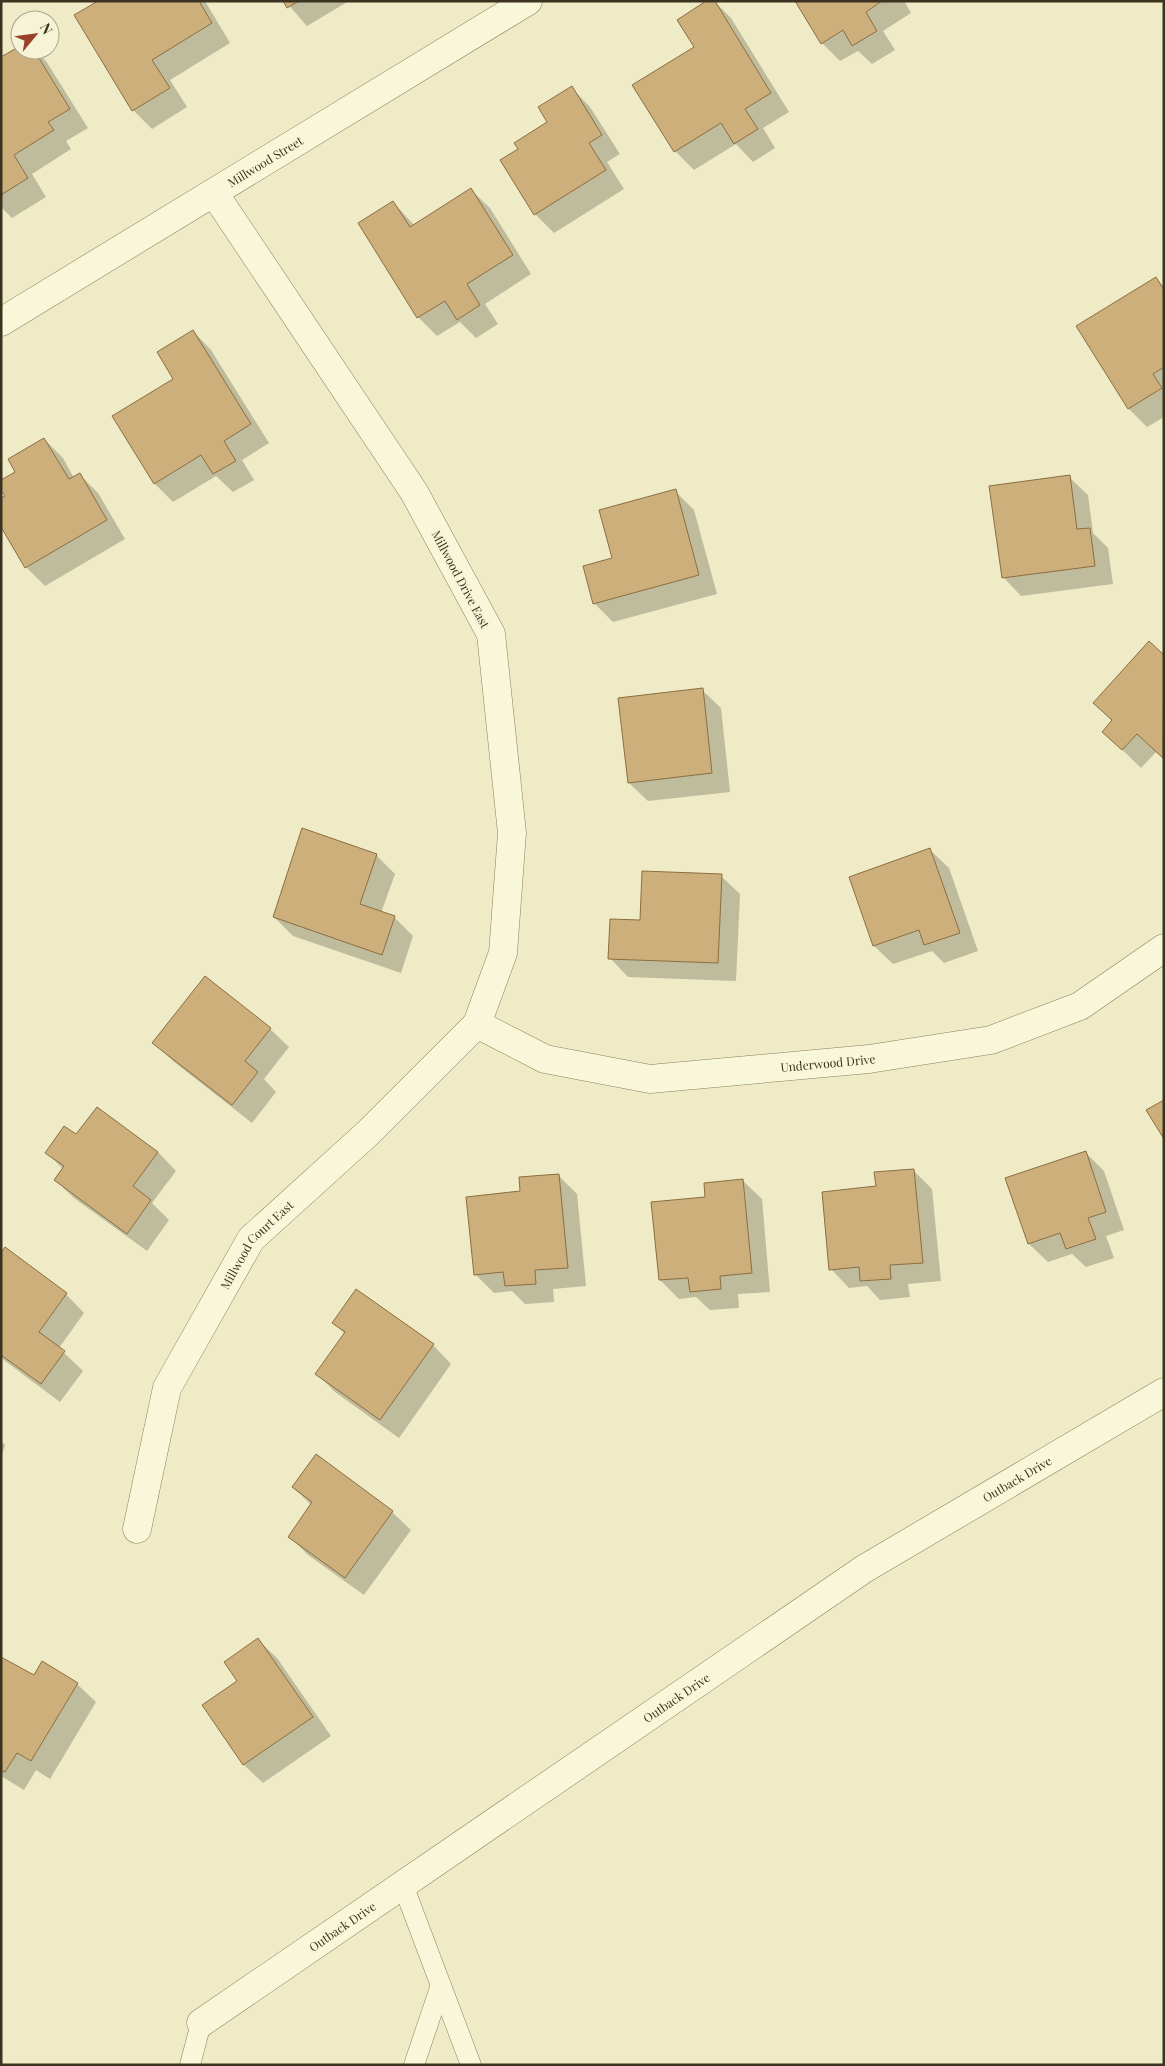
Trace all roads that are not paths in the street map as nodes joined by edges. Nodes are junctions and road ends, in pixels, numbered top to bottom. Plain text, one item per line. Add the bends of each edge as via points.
1 (528, 1) edge
2 (214, 194) junction
3 (1, 322) edge
4 (1164, 948) edge
5 (477, 1024) junction
6 (1164, 1392) edge
7 (137, 1529) dead end
8 (404, 1885) junction
9 (441, 1985) junction
10 (201, 2023) joint
11 (190, 2065) edge
12 (414, 2065) edge
13 (471, 2065) edge

1 - 2 street, Millwood Street
2 - 3 street, Millwood Street
2 - 5 street, Millwood Drive East via 414,492 491,634 512,833 503,953
4 - 5 street, Underwood Drive via 1080,1006 990,1040 869,1059 650,1079 545,1059
5 - 7 street, Millwood Court East via 368,1133 251,1239 167,1388
6 - 8 street, Outback Drive via 864,1570
8 - 9 lane
8 - 10 street, Outback Drive
9 - 12 lane
9 - 13 lane
10 - 11 lane

